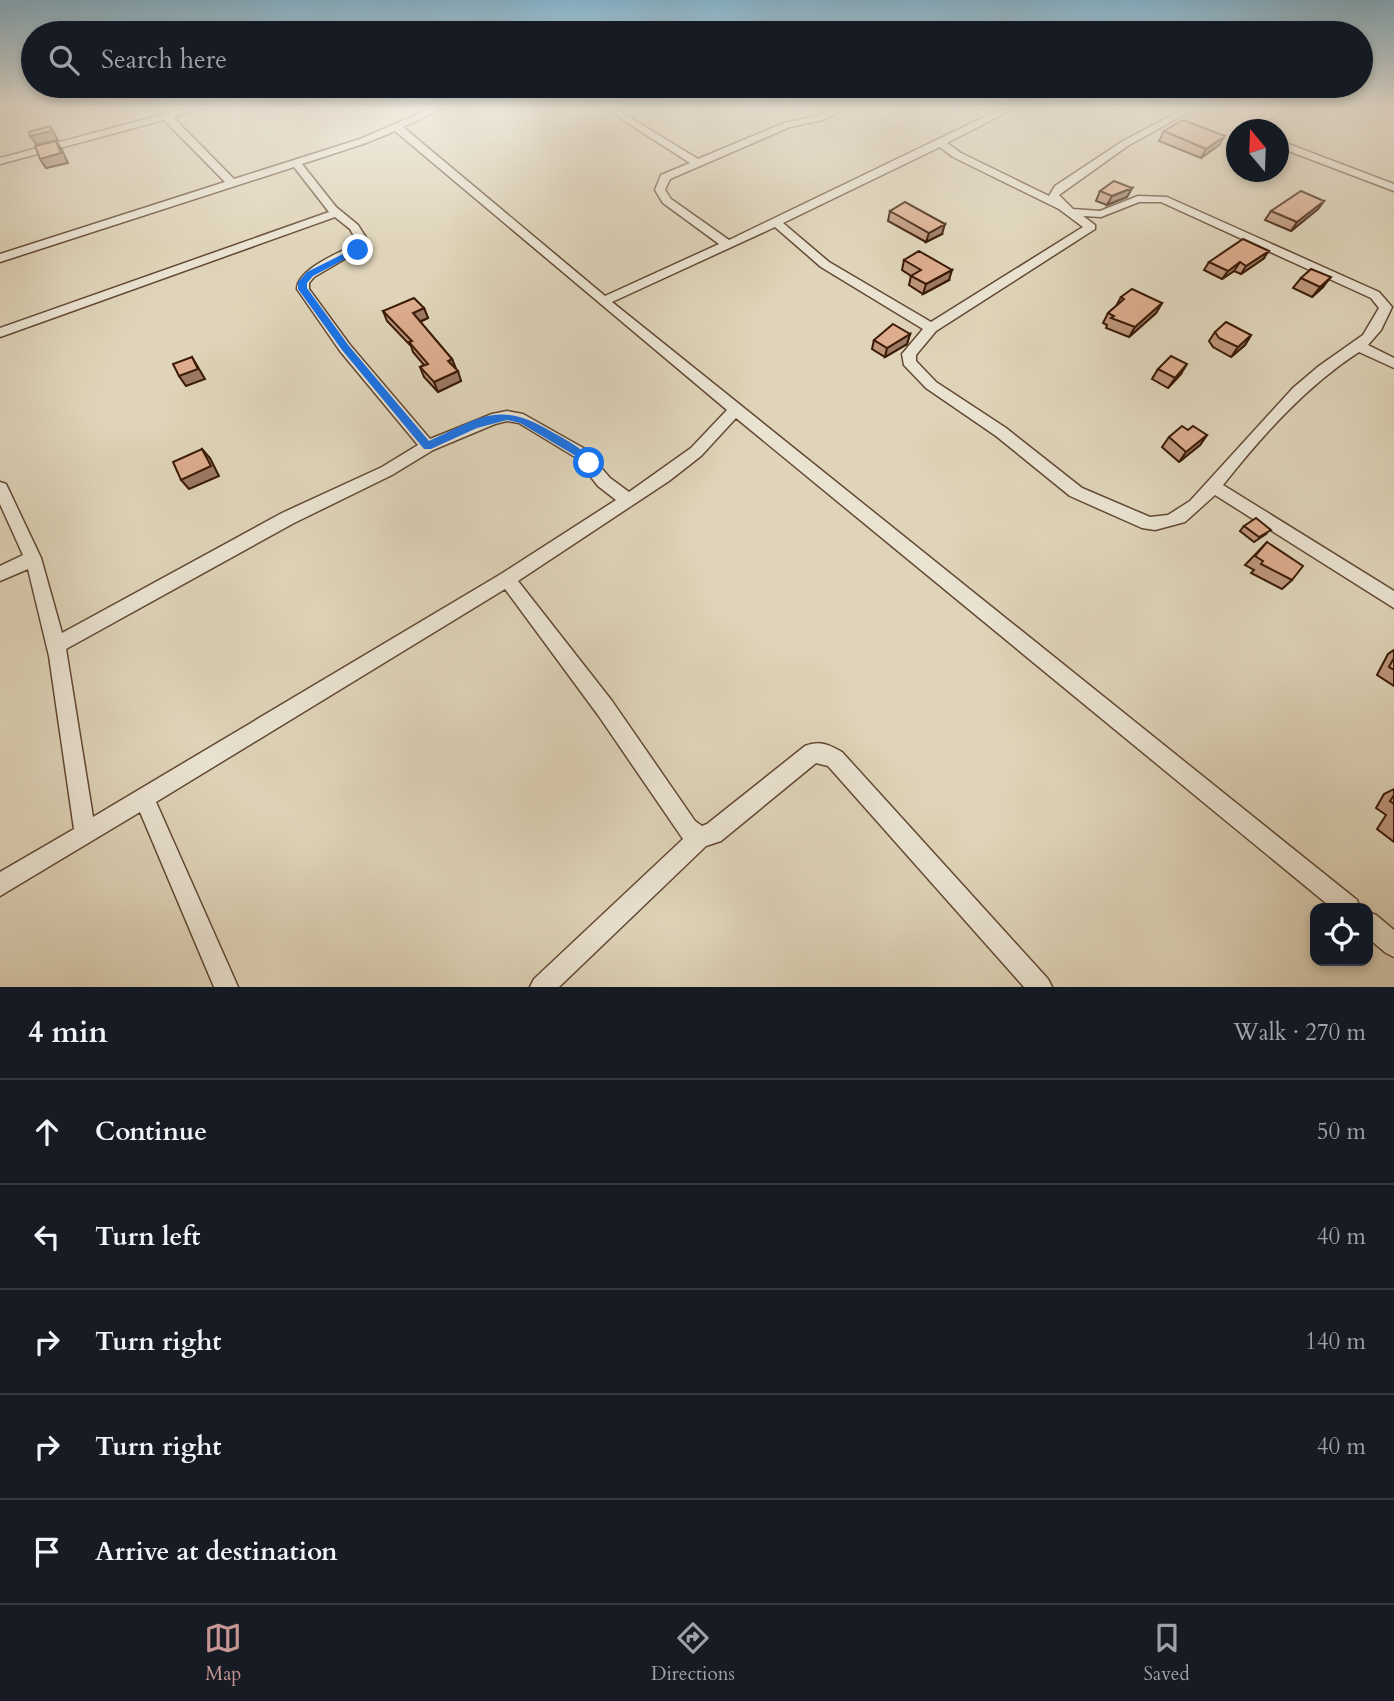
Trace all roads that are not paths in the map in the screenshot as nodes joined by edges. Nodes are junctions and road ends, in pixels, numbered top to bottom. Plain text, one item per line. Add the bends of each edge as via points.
1 (29, 153) edge
2 (203, 153) edge
3 (324, 153) edge
4 (428, 153) edge
5 (682, 153) edge
6 (718, 153) edge
7 (920, 153) edge
8 (954, 153) edge
9 (1111, 153) edge
10 (1305, 153) edge
11 (0, 161) edge
12 (696, 162) junction
13 (296, 163) junction
14 (232, 183) junction
15 (1394, 188) edge
16 (1067, 210) junction
17 (336, 213) junction
18 (776, 222) junction
19 (727, 244) junction
20 (0, 258) edge
21 (603, 301) junction
22 (931, 328) junction
23 (0, 333) edge
24 (1360, 347) junction
25 (1394, 363) edge
26 (737, 408) junction
27 (428, 446) junction
28 (1212, 486) junction
29 (0, 488) edge
30 (628, 500) junction
31 (33, 558) junction
32 (0, 575) edge
33 (507, 579) junction
34 (1394, 600) edge
35 (55, 646) junction
36 (144, 797) junction
37 (85, 834) junction
38 (700, 837) junction
39 (0, 885) edge
40 (1343, 903) edge
41 (1373, 927) edge
42 (1394, 945) edge
43 (226, 987) edge
44 (542, 987) edge
45 (1040, 987) edge

1 - 11 street
2 - 14 street
3 - 13 street
4 - 21 street
5 - 12 street
6 - 12 street
7 - 18 street
8 - 16 street
9 - 16 street via 1054,194
10 - 15 street
12 - 19 street via 665,177 661,195
13 - 14 street
13 - 17 street
14 - 20 street
16 - 22 street via 1091,227
16 - 24 street via 1101,214 1138,199 1163,199 1375,295 1386,307
17 - 23 street
17 - 27 street via 355,228 364,244 310,274 303,289 345,348
18 - 19 street
18 - 22 street via 834,269
19 - 21 street
21 - 26 street
22 - 28 street via 909,354 916,371 1076,492 1159,525 1172,523
24 - 25 street
24 - 28 street via 1325,367 1285,403
26 - 30 street via 696,452
26 - 40 street
27 - 30 street via 492,419 523,419 580,453 604,482
27 - 35 street
28 - 34 street
29 - 31 street
30 - 33 street
31 - 32 street
31 - 35 street via 48,601
33 - 36 street
33 - 38 street via 605,708 687,829
35 - 37 street
36 - 37 street
36 - 43 street
37 - 39 street
38 - 44 street
38 - 45 street via 713,833 812,753 822,752 835,759
41 - 42 street

